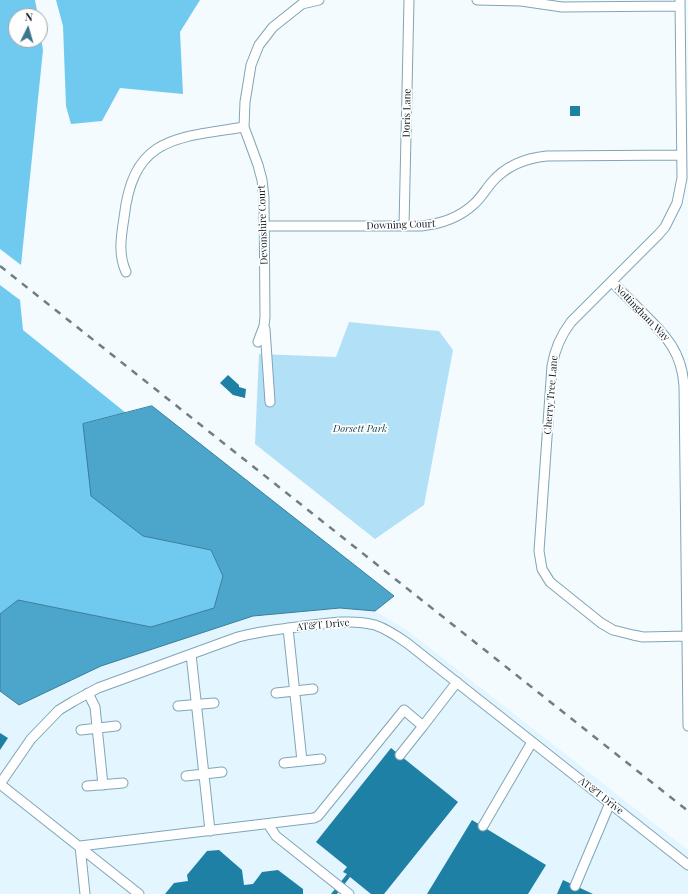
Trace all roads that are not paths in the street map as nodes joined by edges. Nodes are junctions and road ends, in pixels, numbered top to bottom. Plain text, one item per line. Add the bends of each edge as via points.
1 (319, 0) edge
2 (409, 0) edge
3 (477, 0) edge
4 (301, 2) edge
5 (680, 3) edge
6 (244, 127) junction
7 (681, 155) junction
8 (264, 226) junction
9 (404, 226) junction
10 (126, 272) dead end
11 (612, 282) junction
12 (265, 317) junction
13 (258, 342) dead end
14 (270, 402) dead end
15 (288, 628) junction
16 (687, 636) edge
17 (191, 654) junction
18 (457, 682) junction
19 (313, 689) dead end
20 (295, 691) junction
21 (88, 692) junction
22 (276, 693) dead end
23 (214, 703) dead end
24 (196, 704) junction
25 (178, 706) dead end
26 (116, 726) dead end
27 (423, 726) junction
28 (688, 726) edge
29 (97, 728) junction
30 (81, 730) dead end
31 (532, 742) junction
32 (400, 755) dead end
33 (321, 759) dead end
34 (302, 761) junction
35 (284, 763) dead end
36 (222, 772) dead end
37 (204, 774) junction
38 (186, 776) dead end
39 (123, 783) dead end
40 (0, 784) edge
41 (103, 785) junction
42 (87, 786) dead end
43 (610, 803) junction
44 (268, 824) junction
45 (483, 826) dead end
46 (210, 831) junction
47 (80, 846) junction
48 (688, 865) edge
49 (575, 886) dead end
50 (85, 894) edge
51 (139, 894) edge
52 (349, 894) edge

1 - 4 street, Devonshire Court
2 - 9 street, Doris Lane
3 - 5 street via 520,1 562,7
4 - 6 street, Devonshire Court via 273,27 256,53 248,77
5 - 7 street, Cherry Tree Lane
6 - 8 street, Devonshire Court via 262,180
6 - 10 street via 176,139 158,148 143,162 132,178 125,204 120,250
7 - 9 street, Downing Court via 532,158 501,173 474,204 457,216 433,225
7 - 11 street, Cherry Tree Lane via 680,190 670,217 658,235
8 - 9 street, Downing Court
8 - 12 street, Devonshire Court
11 - 16 street, Nottingham Way via 668,339 682,369
11 - 16 street, Cherry Tree Lane via 571,322 561,337 554,356 540,563 556,588 613,630 643,637
12 - 13 street, Devonshire Court
12 - 14 street
15 - 17 street, AT&T Drive via 238,637
15 - 18 street, AT&T Drive via 337,622 374,625 407,642
15 - 20 street
16 - 28 street, Nottingham Way
17 - 21 street, AT&T Drive
17 - 24 street
18 - 27 street
18 - 31 street, AT&T Drive
19 - 20 street
20 - 22 street
20 - 34 street
21 - 29 street via 95,707
21 - 40 street, AT&T Drive via 59,710 45,723
23 - 24 street
24 - 25 street
24 - 37 street
26 - 29 street
27 - 32 street
27 - 44 street via 404,710 318,816
29 - 30 street
29 - 41 street
31 - 43 street, AT&T Drive
31 - 45 street
33 - 34 street
34 - 35 street
36 - 37 street
37 - 38 street
37 - 46 street
39 - 41 street
40 - 47 street
41 - 42 street
43 - 48 street, AT&T Drive
43 - 49 street
44 - 46 street
44 - 52 street via 276,836
46 - 47 street
47 - 50 street
47 - 51 street

